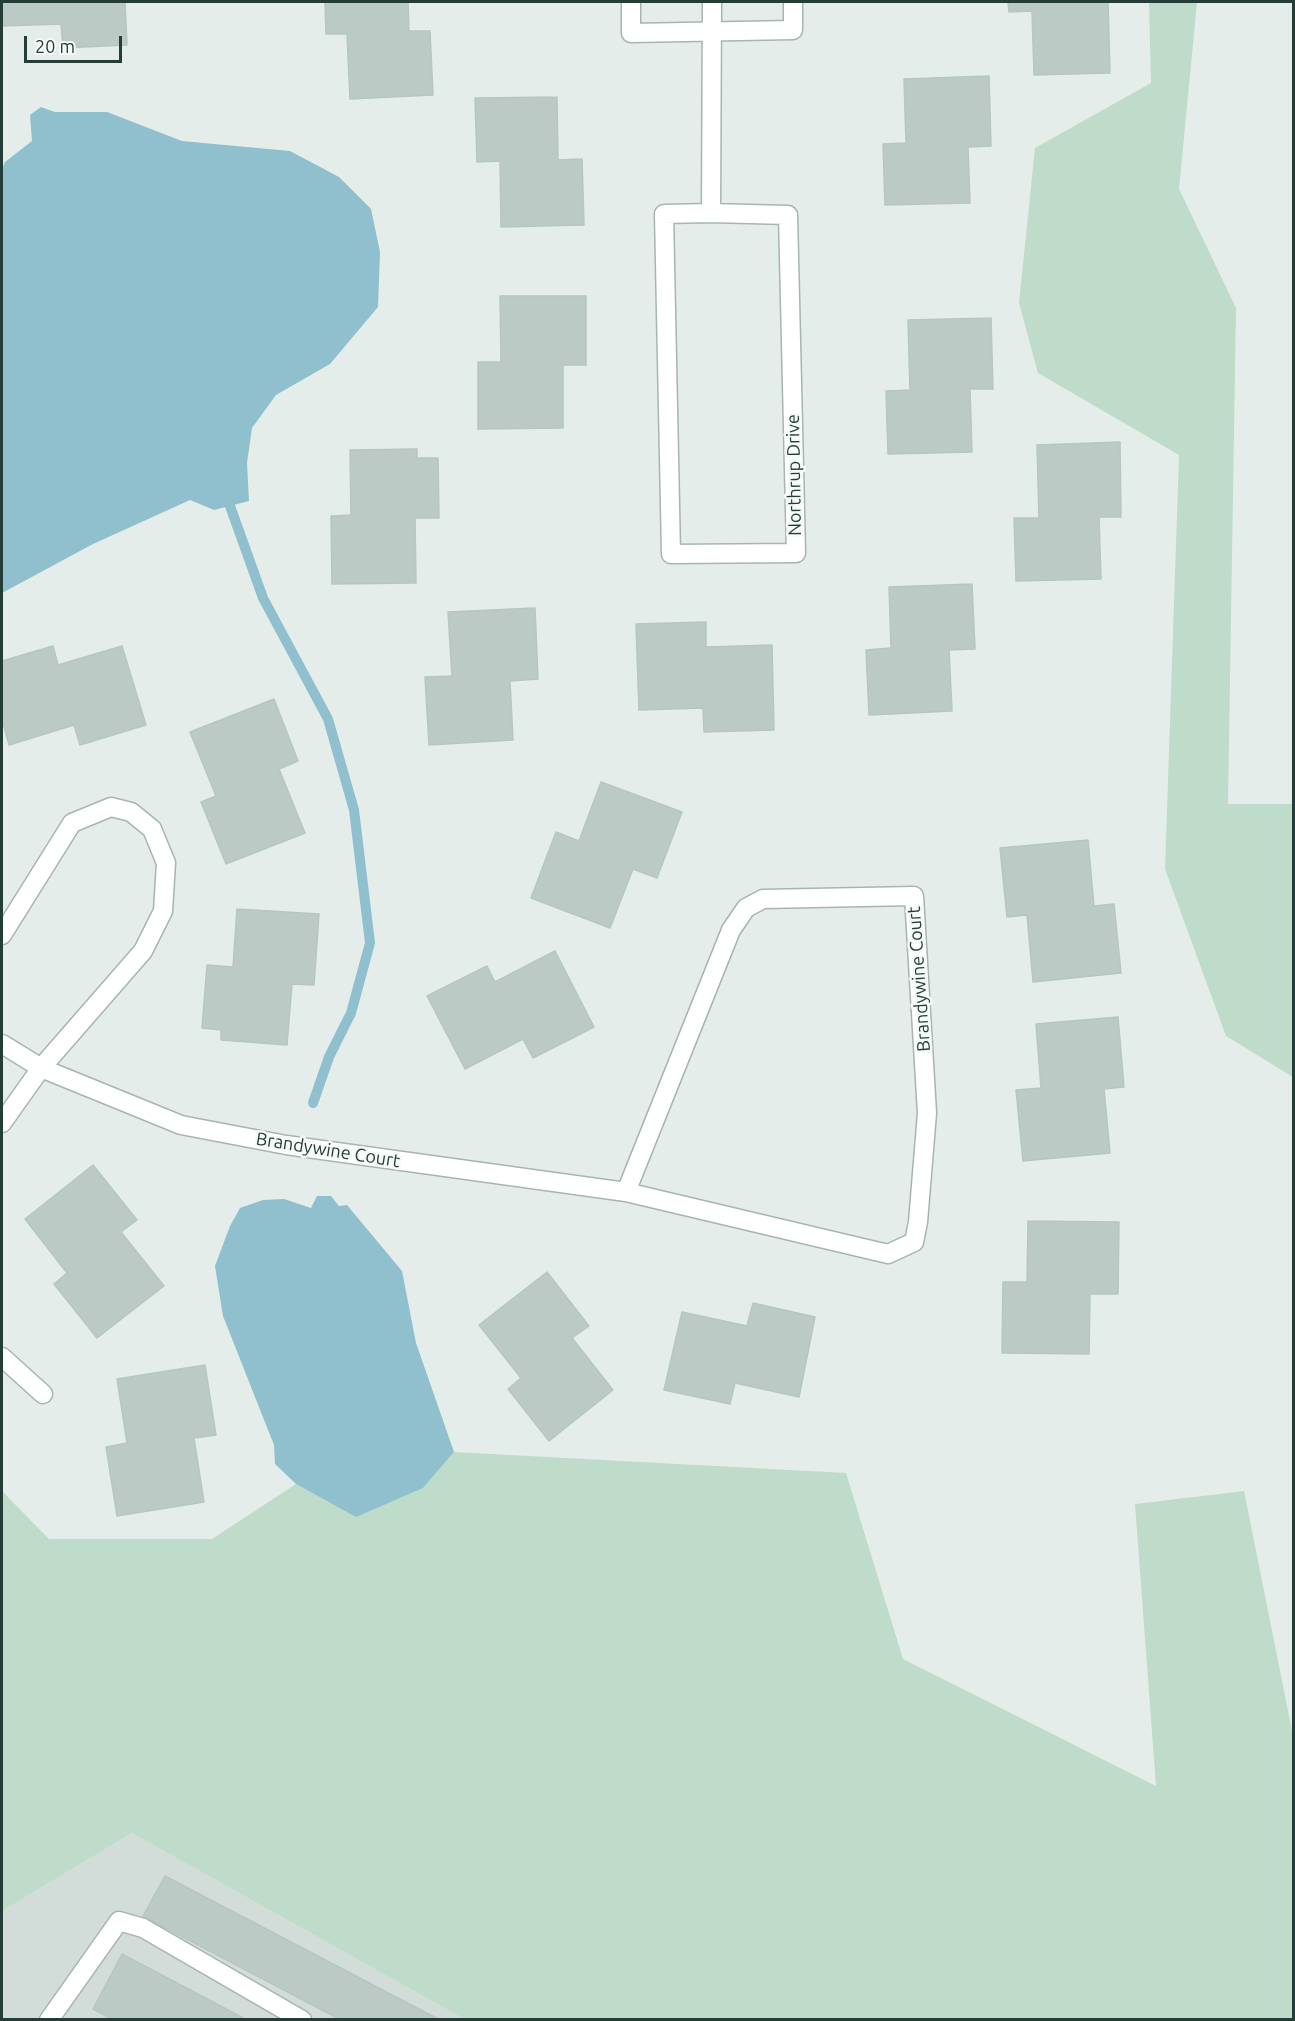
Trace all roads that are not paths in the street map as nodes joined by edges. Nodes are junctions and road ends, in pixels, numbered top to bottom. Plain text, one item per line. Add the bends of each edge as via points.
1 (631, 2) edge
2 (712, 2) edge
3 (793, 2) edge
4 (712, 32) junction
5 (711, 213) junction
6 (2, 935) edge
7 (2, 1044) edge
8 (41, 1068) junction
9 (2, 1123) edge
10 (626, 1192) junction
11 (2, 1357) edge
12 (43, 1394) dead end
13 (49, 2019) edge
14 (302, 2019) edge

1 - 4 street via 632,33
2 - 4 street
3 - 4 street via 793,30
4 - 5 street
5 - 5 street, Northrup Drive via 664,214 671,554 796,553 788,214
6 - 8 street via 72,823 111,807 131,812 152,829 166,863 163,910 143,951
7 - 8 street, Brandywine Court
8 - 9 street
8 - 10 street, Brandywine Court via 181,1125 286,1145
10 - 10 street, Brandywine Court via 888,1254 914,1242 927,1113 914,896 763,899 746,908 731,930
11 - 12 street
13 - 14 street via 119,1921 143,1928

